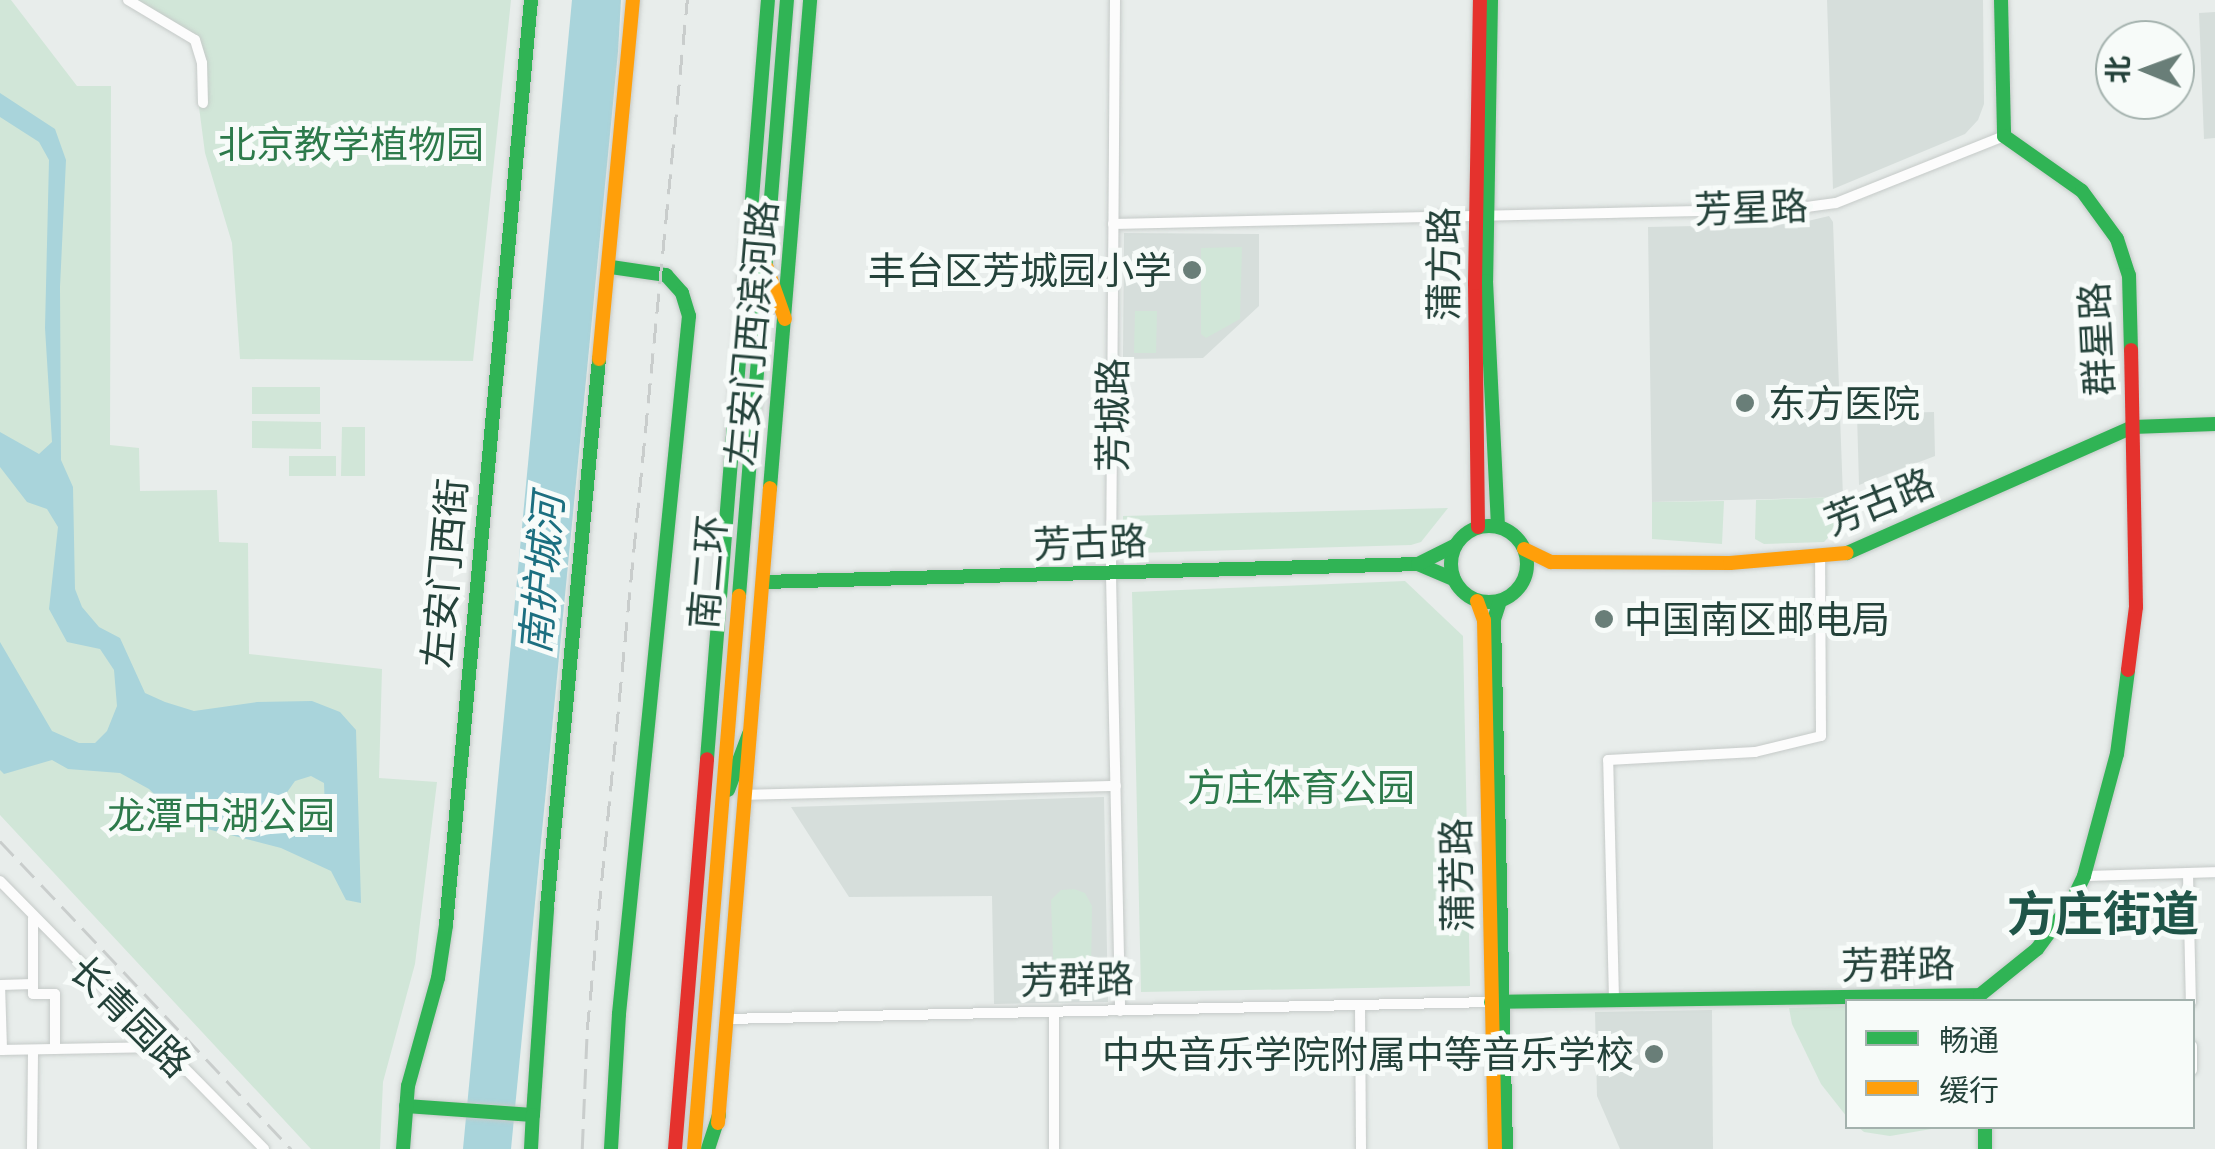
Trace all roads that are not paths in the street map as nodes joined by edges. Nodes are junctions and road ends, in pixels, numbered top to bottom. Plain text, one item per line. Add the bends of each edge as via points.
1 (128, 0) edge
2 (531, 0) edge
3 (633, 0) edge
4 (768, 0) edge
5 (787, 0) edge
6 (810, 0) edge
7 (1114, 0) edge
8 (1480, 0) edge
9 (1491, 0) edge
10 (2001, 0) edge
11 (202, 102) dead end
12 (2004, 136) junction
13 (1481, 215) junction
14 (1113, 224) junction
15 (766, 262) junction
16 (610, 267) junction
17 (785, 320) junction
18 (2215, 424) edge
19 (2133, 427) junction
20 (1498, 526) junction
21 (1478, 527) junction
22 (1456, 545) junction
23 (1524, 550) junction
24 (1820, 559) junction
25 (1551, 562) junction
26 (1418, 564) junction
27 (1111, 574) junction
28 (1526, 575) junction
29 (1454, 580) junction
30 (763, 582) junction
31 (1478, 601) junction
32 (1500, 601) junction
33 (749, 734) junction
34 (1116, 786) junction
35 (744, 795) junction
36 (719, 814) junction
37 (2215, 872) edge
38 (2188, 874) junction
39 (2084, 876) junction
40 (0, 881) edge
41 (32, 917) junction
42 (0, 984) edge
43 (33, 984) junction
44 (1980, 998) edge
45 (1614, 999) junction
46 (2191, 999) edge
47 (1496, 1002) junction
48 (1360, 1005) junction
49 (1120, 1010) junction
50 (1054, 1012) junction
51 (725, 1019) junction
52 (1, 1020) edge
53 (162, 1047) junction
54 (1, 1050) edge
55 (33, 1050) junction
56 (56, 1050) junction
57 (406, 1106) junction
58 (526, 1114) junction
59 (719, 1115) junction
60 (32, 1149) edge
61 (264, 1149) edge
62 (403, 1149) edge
63 (530, 1149) edge
64 (610, 1149) edge
65 (675, 1149) edge
66 (694, 1149) edge
67 (708, 1149) edge
68 (716, 1149) edge
69 (1054, 1149) edge
70 (1361, 1149) edge
71 (1495, 1149) edge
72 (1506, 1149) edge

1 - 11 street via 194,40
2 - 57 main road, 左安门西街 via 446,925
3 - 16 main road
4 - 65 main road, 南二环
5 - 15 main road, 南二环
6 - 17 main road, 左安门西滨河路
7 - 14 street, 芳城路
8 - 13 main road, 蒲方路
9 - 13 main road, 蒲方路
10 - 12 main road
12 - 13 street, 芳星路 via 1836,203
12 - 19 main road, 群星路 via 2082,191 2117,239 2129,275
13 - 14 street, 芳星路
13 - 20 main road, 蒲方路
13 - 21 main road, 蒲方路
14 - 27 street, 芳城路
15 - 17 main road
15 - 36 main road, 南二环
16 - 58 main road
16 - 64 main road via 666,275 682,293 689,316
17 - 30 main road, 左安门西滨河路
18 - 19 main road, 芳古路
19 - 24 main road, 芳古路 via 1868,546
19 - 39 main road, 芳群路 via 2136,607 2117,754
20 - 21 main road
20 - 23 main road
21 - 22 main road
22 - 26 main road
22 - 29 main road
23 - 25 main road
23 - 28 main road
24 - 25 main road, 芳古路
24 - 45 street via 1821,736 1755,752 1608,760
25 - 28 main road
26 - 27 main road, 芳古路
26 - 29 main road
27 - 30 main road, 芳古路
27 - 34 street, 芳城路
28 - 32 main road
29 - 31 main road
30 - 33 main road, 左安门西滨河路
31 - 32 main road
31 - 47 main road, 蒲芳路 via 1484,620
32 - 47 main road, 蒲芳路 via 1494,620
33 - 35 main road, 左安门西滨河路
33 - 36 main road
34 - 35 street
34 - 49 street, 芳城路
35 - 51 main road, 左安门西滨河路
36 - 66 main road, 南二环
37 - 38 street
38 - 39 street
38 - 46 street
39 - 44 main road, 芳群路 via 2037,949
40 - 41 street, 长青园路
41 - 43 street
41 - 53 street, 长青园路
42 - 43 street
42 - 52 street
43 - 56 street via 33,994 55,994
44 - 45 main road, 芳群路
45 - 47 main road, 芳群路
47 - 48 street, 芳群路
47 - 71 main road, 蒲芳路
47 - 72 main road, 蒲芳路
48 - 49 street, 芳群路
48 - 70 street
49 - 50 street, 芳群路
50 - 51 street, 芳群路
50 - 69 street
51 - 59 main road, 左安门西滨河路
52 - 54 street
53 - 56 street
53 - 61 street, 长青园路
54 - 55 street
55 - 56 street
55 - 60 street
57 - 58 main road
57 - 62 main road, 左安门西街
58 - 63 main road
59 - 67 main road
59 - 68 main road, 左安门西滨河路

